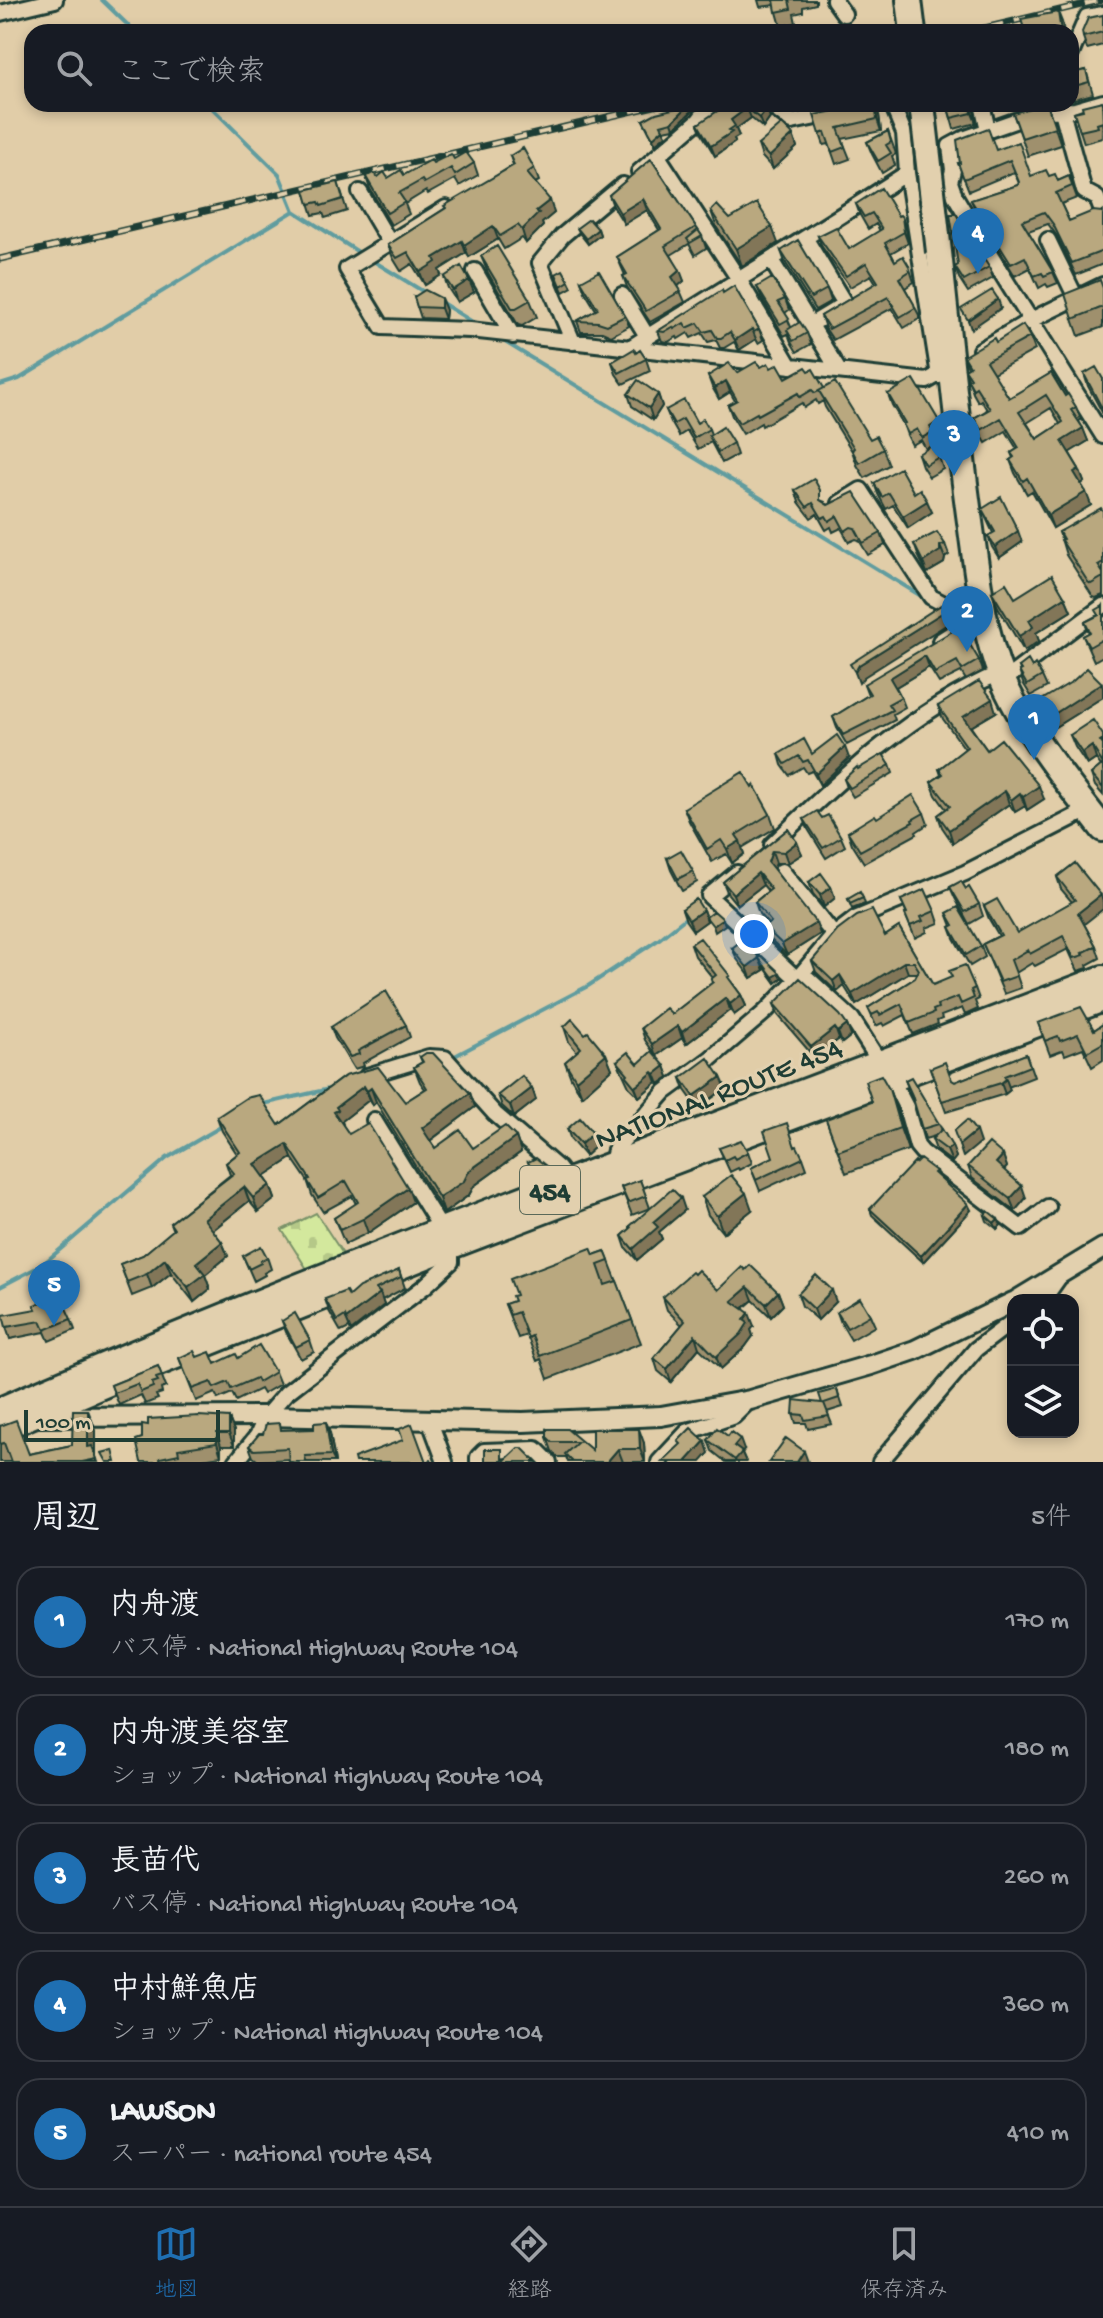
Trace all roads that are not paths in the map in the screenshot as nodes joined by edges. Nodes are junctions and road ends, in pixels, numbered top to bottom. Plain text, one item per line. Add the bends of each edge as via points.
1 (55, 0) edge
2 (834, 0) edge
3 (909, 0) edge
4 (0, 13) edge
5 (844, 14) dead end
6 (1103, 14) edge
7 (912, 24) edge
8 (1079, 36) edge
9 (1103, 102) edge
10 (1079, 109) edge
11 (705, 112) edge
12 (779, 112) edge
13 (842, 112) edge
14 (895, 112) edge
15 (923, 112) edge
16 (984, 112) edge
17 (1029, 112) edge
18 (1062, 112) edge
19 (988, 130) junction
20 (658, 156) junction
21 (907, 173) junction
22 (360, 192) dead end
23 (454, 204) edge
24 (1103, 214) edge
25 (806, 239) junction
26 (1048, 240) dead end
27 (390, 243) junction
28 (771, 260) junction
29 (475, 271) dead end
30 (738, 278) junction
31 (1103, 285) edge
32 (622, 295) dead end
33 (1076, 298) junction
34 (1031, 320) junction
35 (810, 325) junction
36 (513, 336) junction
37 (647, 336) junction
38 (573, 342) junction
39 (628, 349) junction
40 (790, 366) junction
41 (839, 371) junction
42 (945, 372) junction
43 (1103, 436) edge
44 (833, 507) edge
45 (1103, 606) edge
46 (977, 619) junction
47 (931, 646) edge
48 (1001, 677) junction
49 (1096, 819) edge
50 (782, 871) dead end
51 (834, 935) junction
52 (800, 976) junction
53 (1103, 978) edge
54 (1103, 999) edge
55 (886, 1071) junction
56 (351, 1080) edge
57 (374, 1120) dead end
58 (610, 1177) junction
59 (576, 1190) junction
60 (1048, 1207) dead end
61 (447, 1238) junction
62 (1103, 1248) edge
63 (1062, 1273) junction
64 (1027, 1294) edge
65 (1047, 1294) edge
66 (1007, 1305) edge
67 (1007, 1326) edge
68 (750, 1400) junction
69 (0, 1410) edge
70 (266, 1416) junction
71 (29, 1417) junction
72 (0, 1419) edge
73 (429, 1419) junction
74 (0, 1429) edge
75 (236, 1462) edge
76 (445, 1462) edge
77 (478, 1462) edge
78 (549, 1462) edge
79 (659, 1462) edge
80 (880, 1462) edge

1 - 4 street
2 - 5 street
3 - 7 highway
6 - 8 street via 1087,17
9 - 10 street
11 - 20 street
12 - 13 street via 792,122
14 - 21 street via 904,133
15 - 42 highway, bridge via 939,252
16 - 19 street
17 - 19 street
18 - 24 street via 1084,191 1097,198
19 - 34 street via 950,146 950,182
20 - 30 street
20 - 38 street via 562,236 540,263
21 - 25 street
21 - 42 street
22 - 27 street
23 - 27 street
25 - 28 street
25 - 35 street via 845,304
26 - 33 street
27 - 36 street via 347,269 382,327
28 - 30 street
28 - 35 street
29 - 36 street
30 - 37 street
30 - 40 street
31 - 33 street
32 - 37 street
33 - 34 street
34 - 42 street
34 - 43 street
35 - 41 street
36 - 38 street
37 - 39 street
38 - 39 street
39 - 40 street
40 - 41 street
41 - 42 street via 927,381
42 - 46 highway
44 - 46 street via 861,490 931,597
45 - 48 street
46 - 47 street
46 - 48 highway
48 - 49 highway via 1022,716
48 - 52 street via 935,709 865,757 709,896
49 - 51 street via 855,919
50 - 51 street
51 - 52 street
52 - 55 street via 858,1016
52 - 58 street via 765,1012 665,1092 615,1150
53 - 55 highway, NATIONAL ROUTE 454 / 454
54 - 55 highway, NATIONAL ROUTE 454 / 454
55 - 58 highway, NATIONAL ROUTE 454 / 454
55 - 60 street via 922,1152 1021,1228
56 - 59 street via 429,1057 445,1058
57 - 61 street
58 - 59 highway, NATIONAL ROUTE 454 / 454
59 - 61 highway, NATIONAL ROUTE 454 / 454
61 - 69 highway, NATIONAL ROUTE 454 / 454 via 118,1359
61 - 70 street via 451,1262 286,1393
61 - 71 highway, NATIONAL ROUTE 454 / 454
62 - 63 street
63 - 64 street
63 - 65 street
66 - 68 street via 915,1350
67 - 80 street via 976,1349
68 - 73 street via 661,1416 523,1422
68 - 79 street via 734,1416 687,1432
70 - 71 street
70 - 73 street
70 - 75 street
71 - 72 street
71 - 74 highway, NATIONAL ROUTE 454 / 454
73 - 76 street
77 - 78 street via 484,1451 536,1449

